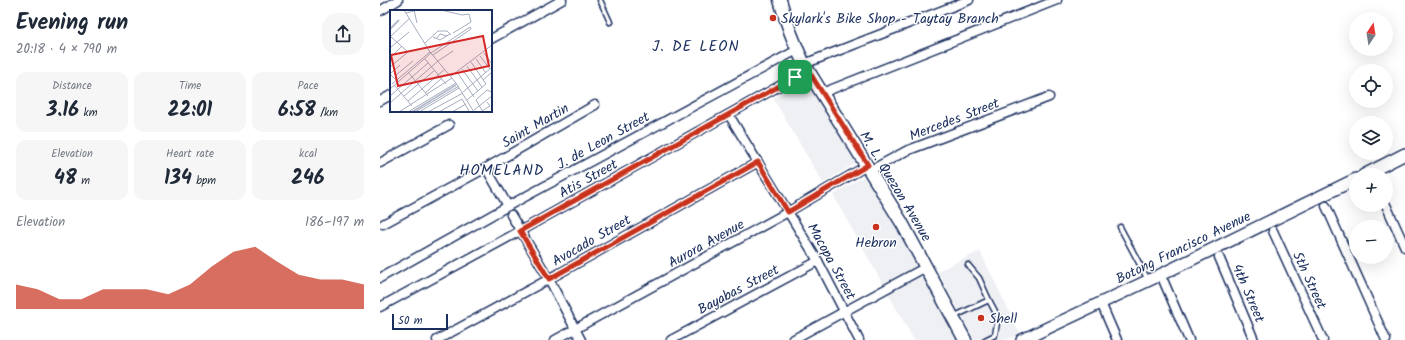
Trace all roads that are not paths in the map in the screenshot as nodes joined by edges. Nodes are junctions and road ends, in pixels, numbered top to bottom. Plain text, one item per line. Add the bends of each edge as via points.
1 (398, 0) edge
2 (562, 0) edge
3 (600, 0) edge
4 (780, 0) edge
5 (968, 0) edge
6 (1057, 0) edge
7 (380, 11) edge
8 (610, 22) dead end
9 (492, 38) edge
10 (797, 50) junction
11 (806, 67) junction
12 (822, 93) junction
13 (390, 96) edge
14 (1049, 97) dead end
15 (380, 101) edge
16 (595, 105) dead end
17 (729, 115) junction
18 (449, 125) dead end
19 (1405, 154) edge
20 (758, 162) junction
21 (380, 163) edge
22 (486, 168) junction
23 (869, 168) junction
24 (1378, 168) edge
25 (1349, 182) edge
26 (508, 206) junction
27 (1326, 206) dead end
28 (788, 212) junction
29 (1389, 212) edge
30 (511, 215) dead end
31 (383, 224) dead end
32 (1120, 227) dead end
33 (520, 231) junction
34 (1273, 232) dead end
35 (1405, 247) edge
36 (1219, 257) dead end
37 (818, 260) junction
38 (968, 265) dead end
39 (926, 267) junction
40 (380, 278) edge
41 (549, 279) junction
42 (1148, 280) junction
43 (1164, 282) dead end
44 (989, 300) junction
45 (1101, 303) junction
46 (380, 307) edge
47 (845, 311) junction
48 (953, 316) junction
49 (576, 329) junction
50 (437, 340) edge
51 (555, 340) edge
52 (581, 340) edge
53 (671, 340) edge
54 (792, 340) edge
55 (859, 340) edge
56 (965, 340) edge
57 (985, 340) edge
58 (1022, 340) edge
59 (1117, 340) edge
60 (1189, 340) edge
61 (1254, 340) edge
62 (1323, 340) edge
63 (1386, 340) edge

1 - 7 street
2 - 9 street
3 - 8 lane
4 - 10 main road, M. L. Quezon Avenue
5 - 11 street, Atis Street
6 - 12 street
10 - 11 main road, M. L. Quezon Avenue
10 - 26 street, J. de Leon Street
11 - 12 main road, M. L. Quezon Avenue
11 - 17 street, Atis Street
12 - 23 main road, M. L. Quezon Avenue
13 - 15 street
14 - 23 street, Mercedes Street via 906,151
16 - 22 street, Saint Martin
17 - 20 street, Macopa Street
17 - 33 street, Atis Street
18 - 21 street
19 - 24 street
20 - 28 street, Macopa Street
20 - 41 street, Avocado Street
22 - 26 street
22 - 31 street, Saint Martin
23 - 28 street, Aurora Avenue
23 - 39 main road, M. L. Quezon Avenue
25 - 42 street, Botong Francisco Avenue
26 - 40 street, J. de Leon Street
27 - 63 street
28 - 37 street, Macopa Street
28 - 49 street, Aurora Avenue
29 - 35 street
30 - 33 street
32 - 42 lane
33 - 41 street
33 - 46 street, Atis Street
34 - 62 street, 5th Street
36 - 61 street, 4th Street
37 - 47 street, Macopa Street
37 - 53 street, Bayabas Street
38 - 44 lane via 979,278
39 - 47 street
39 - 48 main road, M. L. Quezon Avenue
41 - 49 street
41 - 50 street, Avocado Street
42 - 45 street, Botong Francisco Avenue
43 - 60 street
44 - 48 lane
44 - 57 lane via 998,317 995,335
45 - 58 street, Botong Francisco Avenue via 1042,335
45 - 59 street
47 - 54 street
47 - 55 street, Macopa Street
48 - 56 main road, M. L. Quezon Avenue
49 - 51 street, Aurora Avenue
49 - 52 street

